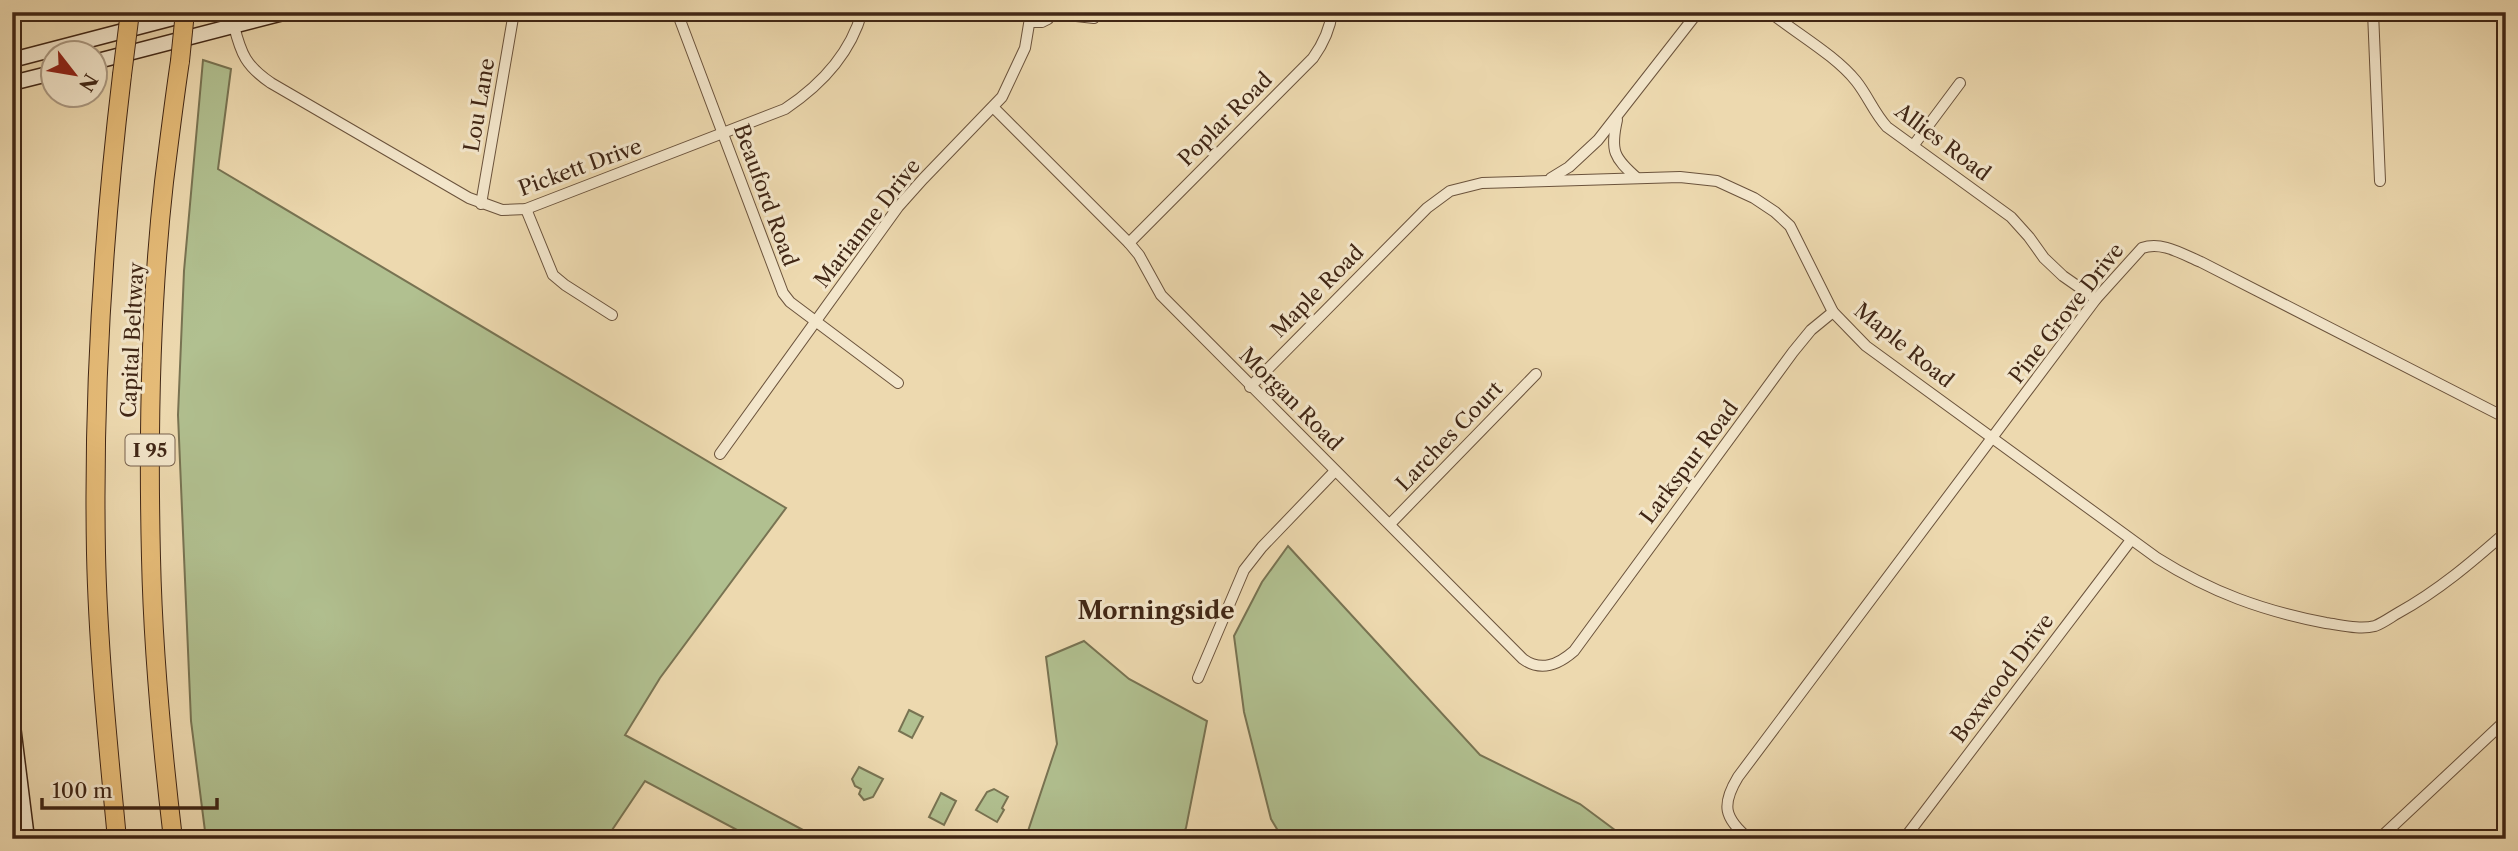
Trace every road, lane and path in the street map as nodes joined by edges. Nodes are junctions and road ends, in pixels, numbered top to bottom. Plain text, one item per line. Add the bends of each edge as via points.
1 (130, 12) edge
2 (185, 12) edge
3 (196, 12) edge
4 (286, 12) edge
5 (514, 12) edge
6 (677, 12) edge
7 (862, 12) edge
8 (1332, 12) edge
9 (1698, 12) edge
10 (1770, 12) edge
11 (2373, 12) edge
12 (1050, 13) edge
13 (1030, 17) edge
14 (1094, 18) dead end
15 (234, 26) junction
16 (108, 58) edge
17 (12, 60) edge
18 (38, 76) edge
19 (12, 83) edge
20 (1960, 83) dead end
21 (994, 108) junction
22 (1618, 116) junction
23 (724, 134) junction
24 (1913, 146) junction
25 (1637, 178) junction
26 (1547, 180) junction
27 (2380, 181) dead end
28 (481, 204) junction
29 (526, 209) junction
30 (1129, 243) junction
31 (2096, 299) junction
32 (1833, 312) junction
33 (612, 315) dead end
34 (816, 322) junction
35 (1536, 374) dead end
36 (898, 383) dead end
37 (1250, 387) junction
38 (2506, 418) edge
39 (1994, 438) junction
40 (720, 454) dead end
41 (1335, 471) junction
42 (1390, 524) junction
43 (2506, 532) edge
44 (2131, 540) junction
45 (1581, 641) joint
46 (1198, 678) dead end
47 (12, 718) edge
48 (2506, 720) edge
49 (27, 839) edge
50 (117, 839) edge
51 (173, 839) edge
52 (1749, 839) edge
53 (1904, 839) edge
54 (2379, 839) edge

1 - 50 highway, Capital Beltway / I 95, bridge via 102,270 96,459 100,647
2 - 51 highway, Capital Beltway / I 95, bridge via 164,184 150,462 155,653
3 - 17 main road
4 - 15 main road
5 - 28 street, Lou Lane
6 - 23 street, Beauford Road
7 - 23 street, Pickett Drive via 847,49 814,88 785,109
8 - 30 street, Poplar Road via 1331,24 1312,58
9 - 22 street
10 - 24 street, Allies Road via 1842,67 1876,115
11 - 27 street
12 - 13 street via 1044,22
12 - 14 street
13 - 21 street, Marianne Drive via 1016,72
15 - 16 main road
15 - 28 street, Pickett Drive via 244,58 260,76
18 - 19 main road
20 - 24 street
21 - 30 street, Morgan Road
21 - 34 street, Marianne Drive via 910,193
22 - 25 street via 1615,153
22 - 26 street via 1583,155
23 - 29 street, Pickett Drive
23 - 34 street, Beauford Road via 783,293
24 - 31 street, Allies Road via 2011,217 2044,258
25 - 26 street, Maple Road
25 - 32 street, Maple Road via 1717,181 1775,212 1790,226
26 - 37 street, Maple Road via 1482,183 1439,198
28 - 29 street, Pickett Drive via 502,210
29 - 33 street via 553,275
30 - 37 street, Morgan Road via 1161,295
31 - 38 street, Pine Grove Drive via 2141,248 2162,246
31 - 39 street, Pine Grove Drive
32 - 39 street, Maple Road via 1866,346
32 - 45 street, Larkspur Road via 1793,352
34 - 36 street, Beauford Road
34 - 40 street, Marianne Drive
35 - 42 street, Larches Court
37 - 41 street, Morgan Road
39 - 44 street, Maple Road
39 - 52 street, Pine Grove Drive via 1738,777 1726,801 1730,819
41 - 42 street, Morgan Road
41 - 46 street via 1244,570
42 - 45 street, Morgan Road via 1527,662 1550,666 1566,658
43 - 44 street, Maple Road via 2409,607 2375,626 2361,627 2309,620 2223,594
44 - 53 street, Boxwood Drive
47 - 49 main road
48 - 54 street

